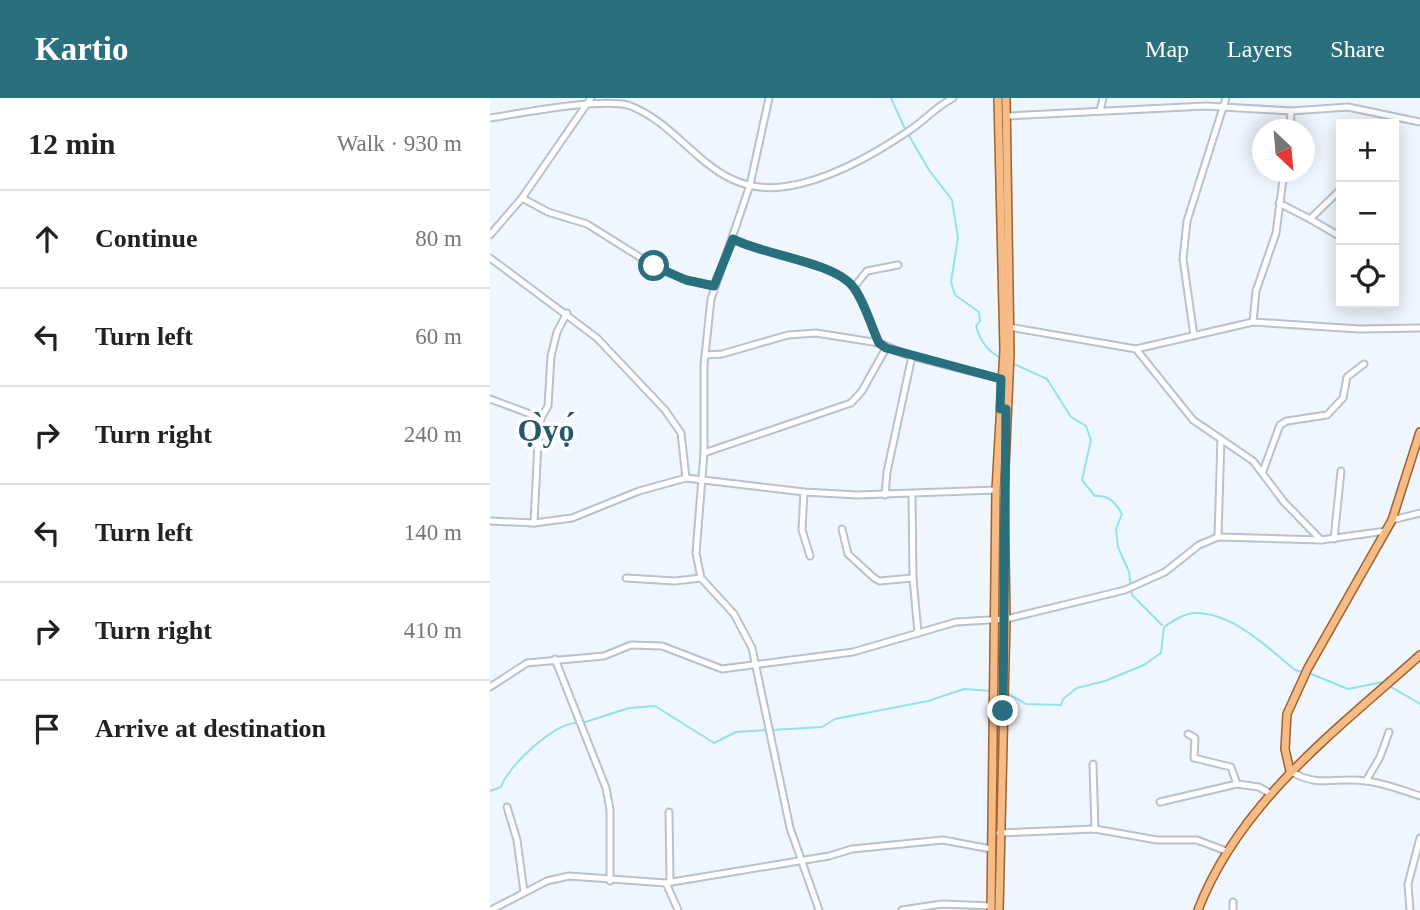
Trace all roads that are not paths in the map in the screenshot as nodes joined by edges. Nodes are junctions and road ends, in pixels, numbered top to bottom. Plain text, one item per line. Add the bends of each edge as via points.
1 (769, 98) edge
2 (953, 98) edge
3 (998, 98) edge
4 (1006, 98) edge
5 (1102, 98) edge
6 (1200, 98) edge
7 (1226, 98) edge
8 (589, 101) edge
9 (1206, 106) junction
10 (1221, 108) junction
11 (1100, 111) junction
12 (1291, 111) junction
13 (1008, 116) junction
14 (490, 118) edge
15 (1291, 119) edge
16 (1420, 122) edge
17 (1282, 182) edge
18 (750, 185) junction
19 (1336, 194) edge
20 (522, 198) junction
21 (1279, 203) junction
22 (1310, 219) junction
23 (1004, 223) junction
24 (1336, 234) edge
25 (490, 235) edge
26 (733, 239) junction
27 (490, 258) edge
28 (898, 265) dead end
29 (714, 286) junction
30 (854, 287) junction
31 (567, 313) junction
32 (1253, 322) junction
33 (1009, 327) junction
34 (1420, 328) edge
35 (1194, 336) junction
36 (879, 343) junction
37 (886, 348) junction
38 (1136, 349) junction
39 (1007, 351) junction
40 (705, 355) junction
41 (912, 356) junction
42 (1364, 364) dead end
43 (1005, 369) junction
44 (1001, 379) junction
45 (490, 399) edge
46 (1003, 409) junction
47 (541, 418) junction
48 (1420, 432) edge
49 (1221, 439) junction
50 (704, 453) junction
51 (1263, 471) junction
52 (1341, 471) dead end
53 (686, 478) junction
54 (702, 481) junction
55 (996, 490) junction
56 (804, 492) junction
57 (912, 494) junction
58 (885, 495) junction
59 (1420, 513) edge
60 (1392, 520) junction
61 (490, 521) edge
62 (534, 523) junction
63 (842, 529) dead end
64 (1387, 531) junction
65 (1219, 537) junction
66 (1334, 539) junction
67 (1321, 540) junction
68 (810, 555) dead end
69 (626, 578) dead end
70 (701, 578) junction
71 (913, 578) junction
72 (995, 620) junction
73 (1006, 620) junction
74 (918, 633) junction
75 (1420, 655) edge
76 (555, 659) junction
77 (755, 665) junction
78 (1000, 678) junction
79 (490, 687) edge
80 (999, 711) junction
81 (1389, 732) dead end
82 (1188, 734) dead end
83 (1093, 764) dead end
84 (1290, 771) junction
85 (1366, 781) junction
86 (1237, 784) junction
87 (1271, 794) junction
88 (1420, 796) edge
89 (1160, 802) dead end
90 (507, 807) dead end
91 (669, 812) dead end
92 (1095, 830) junction
93 (999, 833) junction
94 (1420, 838) edge
95 (991, 849) junction
96 (1226, 851) junction
97 (799, 861) junction
98 (610, 881) junction
99 (668, 882) junction
100 (995, 885) junction
101 (524, 892) junction
102 (1233, 902) dead end
103 (994, 909) edge
104 (491, 910) edge
105 (678, 910) edge
106 (819, 910) edge
107 (902, 910) edge
108 (1198, 910) edge
109 (1233, 910) edge
110 (1410, 910) edge

1 - 18 street
2 - 18 street via 895,139 817,179 788,187
3 - 23 main road
4 - 13 main road
5 - 11 street
6 - 9 street
7 - 10 street
8 - 14 street
8 - 18 street via 617,102 636,109 666,128 709,168
8 - 20 street
9 - 10 street
9 - 11 street
10 - 12 street
10 - 35 street via 1183,259
11 - 13 street
12 - 15 street
12 - 16 street via 1348,107
13 - 23 main road
17 - 21 street
18 - 26 street
19 - 22 street
20 - 25 street
20 - 29 street via 587,224 654,266
21 - 22 street
21 - 32 street via 1276,233 1256,291
22 - 24 street
23 - 33 main road
23 - 39 main road
26 - 29 street
26 - 30 street via 802,261
27 - 31 street
28 - 30 street via 867,271
29 - 40 street
30 - 36 street
31 - 47 street via 553,343 548,406
31 - 53 street via 597,338 677,424
32 - 34 street
32 - 35 street
33 - 38 street
33 - 39 main road
35 - 38 street
36 - 37 street
36 - 40 street via 799,333
37 - 41 street
37 - 50 street via 863,391 851,403
38 - 49 street via 1193,420
39 - 43 main road
40 - 50 street
41 - 44 street
41 - 58 street
42 - 51 street via 1347,377 1343,398 1327,415 1280,425
43 - 44 main road
43 - 46 main road
44 - 46 main road
45 - 47 street
46 - 55 main road
46 - 73 main road
47 - 62 street
48 - 60 main road
49 - 51 street
49 - 65 street
50 - 54 street
51 - 67 street via 1284,502
52 - 66 street
53 - 54 street
53 - 62 street via 572,518
54 - 56 street
54 - 70 street via 696,553
55 - 57 street
55 - 72 main road
56 - 58 street
56 - 68 street via 802,530
57 - 58 street
57 - 71 street
59 - 60 street
60 - 64 main road
61 - 62 street
63 - 71 street via 848,554 873,577 879,581
64 - 66 street
64 - 84 main road via 1299,683 1284,729
65 - 67 street
65 - 73 street via 1199,545 1143,583
66 - 67 street
69 - 70 street
70 - 77 street via 743,628
71 - 74 street
72 - 73 street
72 - 74 street via 956,622
72 - 78 main road
73 - 78 main road
74 - 77 street via 853,652
75 - 84 main road
76 - 77 street via 604,656 631,646 651,645 722,669
76 - 79 street via 527,663
76 - 98 street via 597,760 610,810
77 - 97 street
78 - 80 main road
80 - 93 main road
80 - 95 main road
81 - 85 street
82 - 86 street via 1195,738 1194,758 1231,766
83 - 92 street
84 - 85 street via 1318,783
84 - 87 main road
85 - 88 street
86 - 87 street
86 - 89 street
87 - 96 main road
90 - 101 street
91 - 99 street
92 - 93 street
92 - 96 street via 1147,839 1197,840
93 - 100 main road
94 - 110 street via 1408,884
95 - 97 street via 943,840 852,849
95 - 100 main road
96 - 108 main road
97 - 99 street
97 - 106 street
98 - 99 street
98 - 101 street via 569,876
99 - 105 street
100 - 103 main road
101 - 104 street
102 - 109 street
103 - 107 street via 942,904

